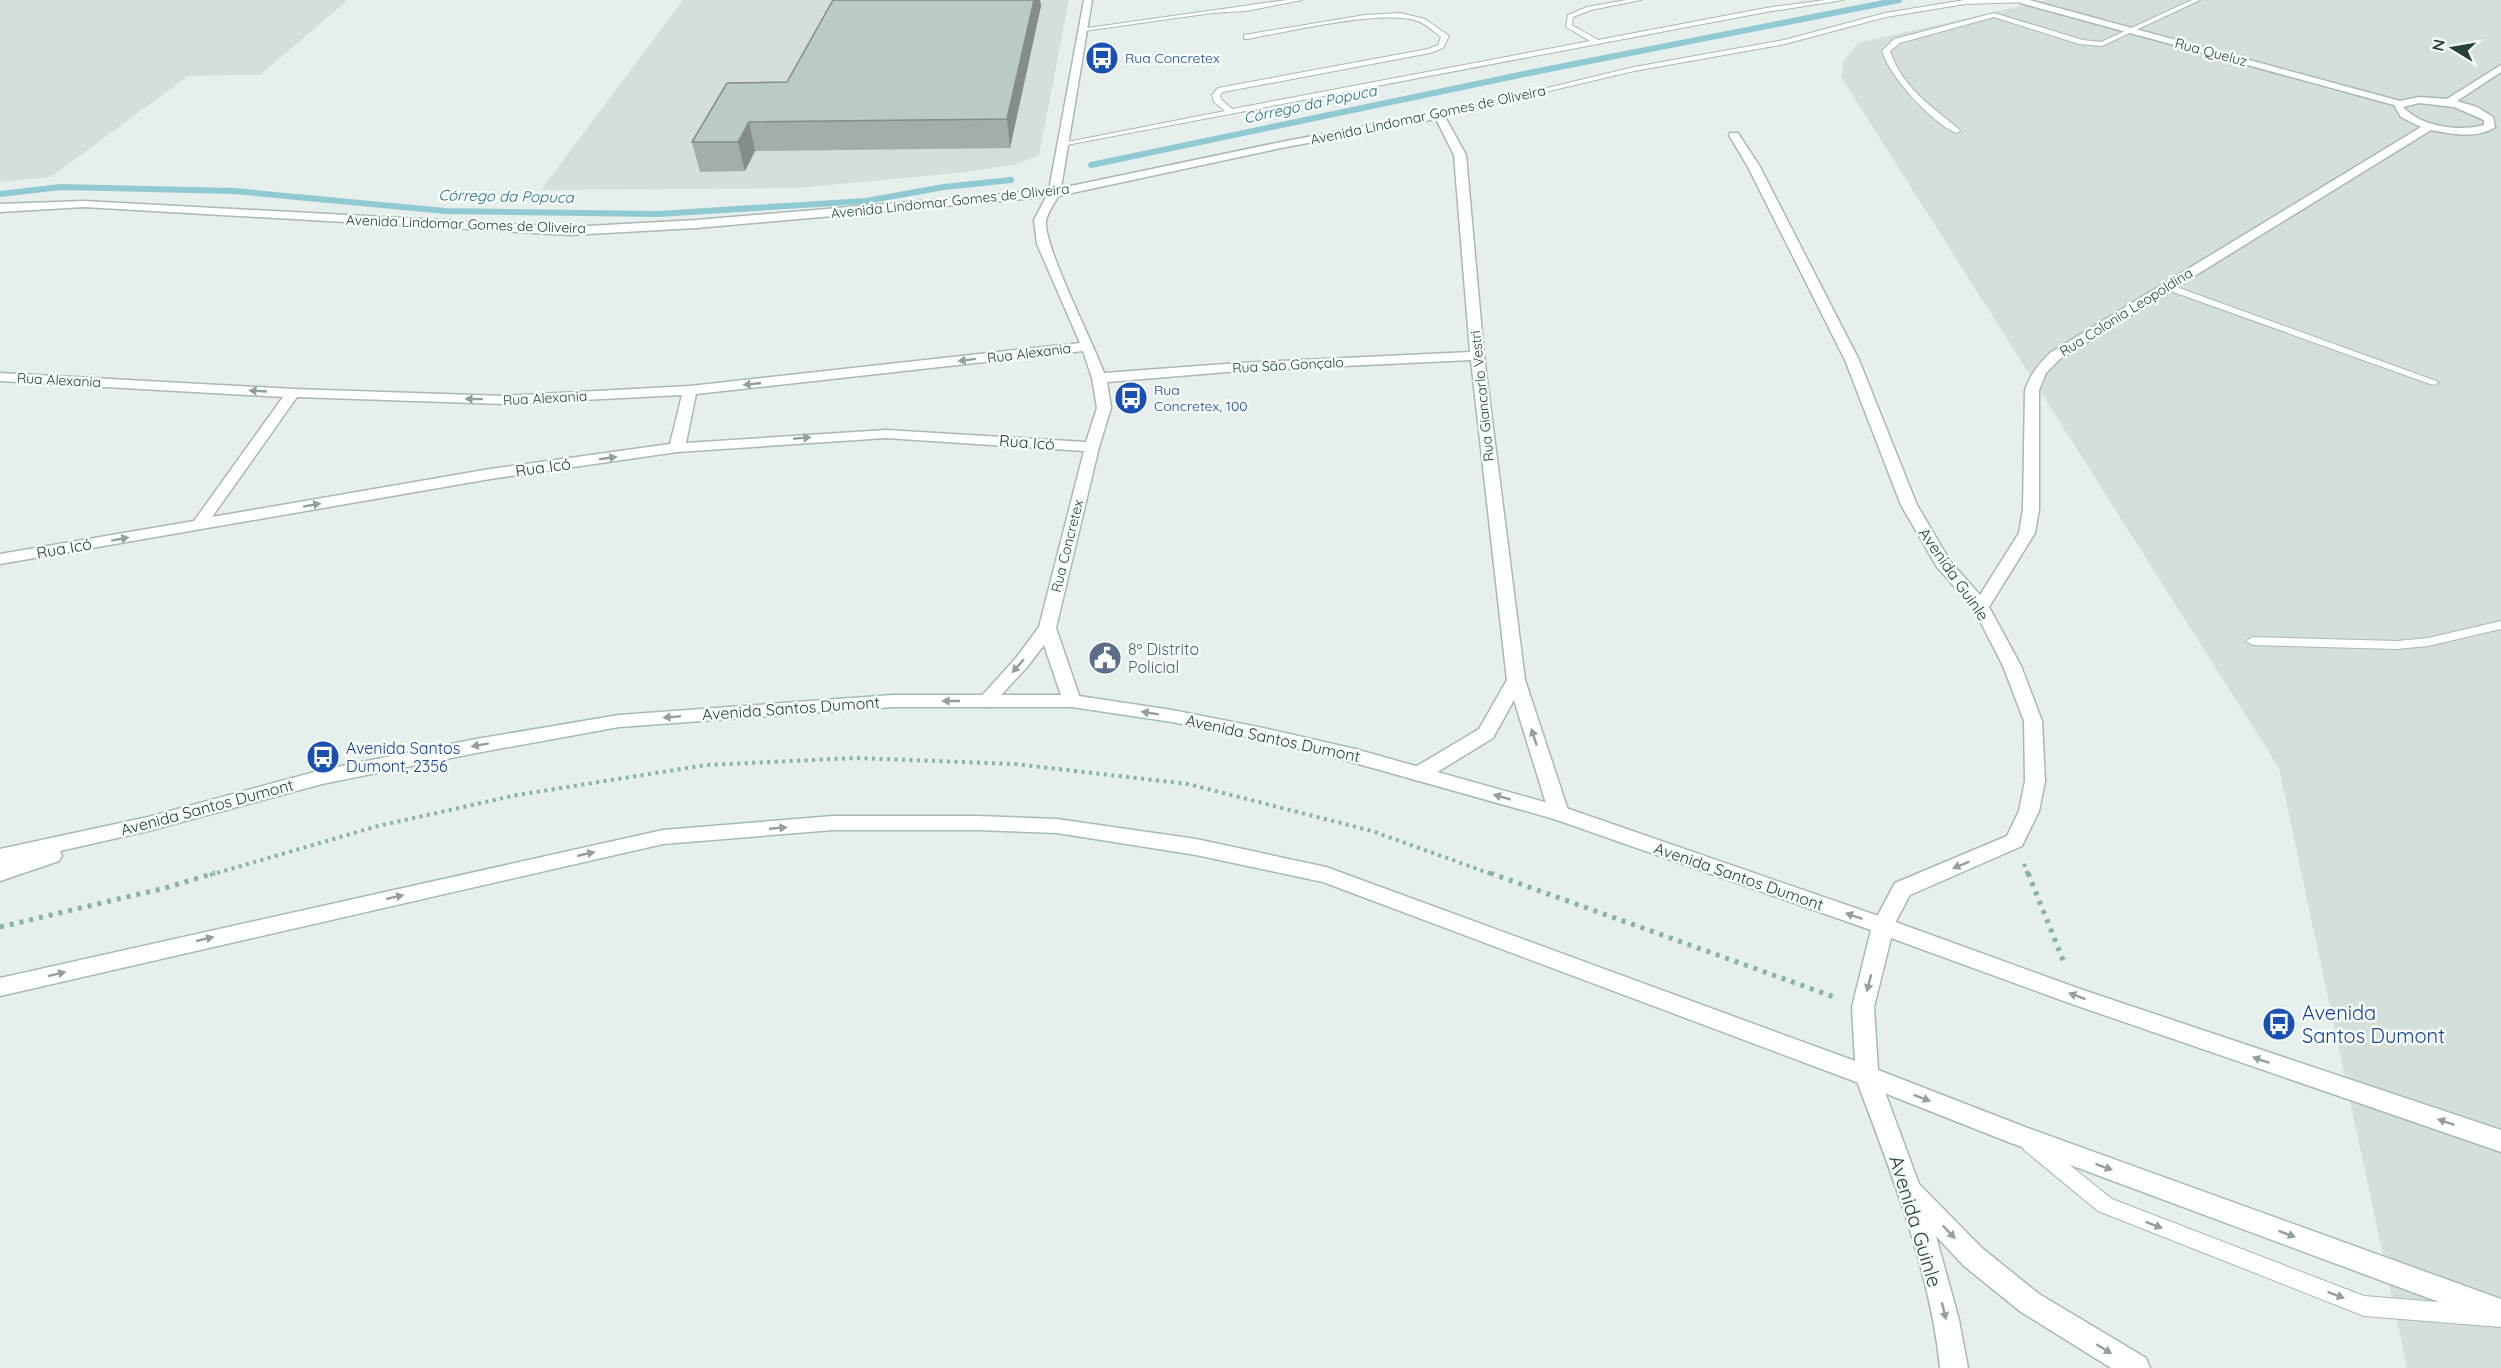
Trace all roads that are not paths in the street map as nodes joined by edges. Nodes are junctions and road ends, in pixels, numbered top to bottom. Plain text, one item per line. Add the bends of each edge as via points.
1 (1088, 0) edge
2 (1299, 0) edge
3 (1638, 0) edge
4 (1840, 0) edge
5 (2197, 0) edge
6 (2025, 1) edge
7 (1084, 29) junction
8 (2131, 30) junction
9 (1247, 37) dead end
10 (1598, 43) junction
11 (2501, 68) edge
12 (2449, 102) junction
13 (2400, 104) junction
14 (1232, 112) junction
15 (1439, 116) junction
16 (2430, 126) junction
17 (2496, 128) edge
18 (1956, 131) dead end
19 (1734, 135) dead end
20 (1061, 144) junction
21 (1054, 193) junction
22 (0, 208) edge
23 (2168, 287) junction
24 (1088, 346) junction
25 (1477, 356) junction
26 (0, 377) edge
27 (1099, 378) junction
28 (2433, 382) dead end
29 (690, 390) junction
30 (293, 393) junction
31 (1092, 447) junction
32 (677, 448) junction
33 (199, 525) junction
34 (0, 559) edge
35 (1981, 607) junction
36 (2501, 625) edge
37 (1047, 628) junction
38 (2253, 641) dead end
39 (1516, 680) junction
40 (1072, 700) junction
41 (986, 701) junction
42 (1419, 774) junction
43 (1559, 813) junction
44 (148, 824) junction
45 (0, 857) edge
46 (0, 873) edge
47 (1883, 926) junction
48 (2, 988) edge
49 (1868, 1076) junction
50 (2019, 1135) junction
51 (2501, 1141) edge
52 (1909, 1189) junction
53 (2501, 1312) edge
54 (2501, 1317) edge
55 (1954, 1368) edge
56 (2136, 1368) edge

1 - 7 street, Rua Concretex
2 - 7 lane
3 - 10 lane via 1589,8 1570,16 1573,31
4 - 10 lane via 1766,10
5 - 8 lane
6 - 8 street, Rua Queluz
6 - 15 lane, Avenida Lindomar Gomes de Oliveira via 1965,2 1885,15 1785,42 1634,69
7 - 20 street, Rua Concretex
8 - 13 street, Rua Queluz
8 - 18 lane via 2102,44 2093,44 1989,15 1897,41 1886,51 1888,62 1918,98
9 - 14 lane via 1365,17 1400,15 1423,20 1445,36 1445,42 1430,51 1221,90 1217,100
10 - 14 lane
11 - 12 street
12 - 13 street via 2418,99
12 - 17 street via 2483,114
13 - 16 street via 2400,112
14 - 20 lane
15 - 21 street, Avenida Lindomar Gomes de Oliveira
15 - 25 street, Rua Giancarlo Vestri via 1460,155
16 - 17 street via 2460,131
16 - 23 street, Rua Colonia Leopoldina
19 - 35 street, Avenida Guinle via 1754,166 1852,360 1914,514 1943,563
20 - 21 street, Rua Concretex
21 - 22 street, Avenida Lindomar Gomes de Oliveira via 570,231 84,204
21 - 24 street, Rua Concretex via 1040,220 1043,244
23 - 28 lane
23 - 35 street, Rua Colonia Leopoldina via 2055,356 2036,376 2032,390 2031,509 2027,533
24 - 27 street, Rua Concretex
24 -> 29 street, Rua Alexania
25 - 27 street, Rua São Gonçalo
25 - 39 street, Rua Giancarlo Vestri
30 -> 26 street, Rua Alexania
27 - 31 street, Rua Concretex via 1104,408
29 -> 30 street, Rua Alexania via 504,400
29 - 32 street
30 - 33 street
32 -> 31 street, Rua Icó via 886,434
31 - 37 street, Rua Concretex
33 -> 32 street, Rua Icó via 490,474
34 -> 33 street, Rua Icó
35 -> 47 street, Avenida Guinle via 2012,666 2033,721 2035,781 2029,811 2015,841 1902,889
36 - 38 lane via 2397,645
37 - 40 street
37 -> 41 street, Rua Concretex
39 - 42 street via 1486,733
43 -> 39 street, Rua Giancarlo Vestri
40 - 41 street, Avenida Santos Dumont
42 -> 40 street, Avenida Santos Dumont via 1268,735
41 -> 44 street, Avenida Santos Dumont via 893,701 619,722 322,777
43 -> 42 street, Avenida Santos Dumont
47 -> 43 street, Avenida Santos Dumont
44 - 45 street, Avenida Santos Dumont
44 - 46 street
47 -> 49 street, Avenida Guinle via 1863,1007
51 -> 47 street, Avenida Santos Dumont via 2077,997
48 -> 49 street via 663,837 832,823 1057,826 1196,847 1326,875
49 -> 50 street
49 - 52 street, Avenida Guinle
50 -> 53 street
50 -> 54 lane via 2105,1206 2364,1306
52 -> 55 street, Avenida Guinle via 1953,1346
52 -> 56 street via 1973,1257 2030,1303

